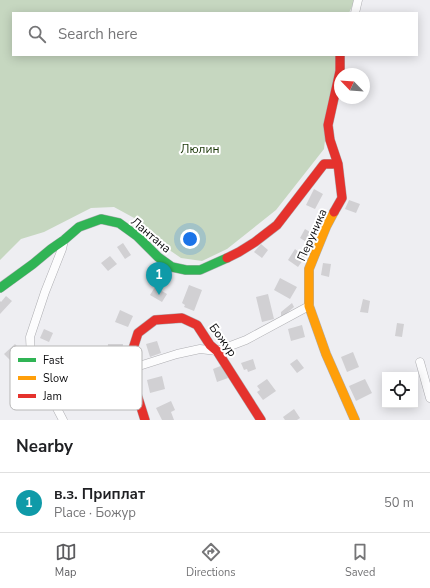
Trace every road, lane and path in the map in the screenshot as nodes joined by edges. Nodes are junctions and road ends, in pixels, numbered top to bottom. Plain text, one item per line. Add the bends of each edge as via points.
1 (358, 0) edge
2 (355, 12) edge
3 (340, 56) edge
4 (338, 164) junction
5 (64, 240) junction
6 (0, 288) edge
7 (309, 306) junction
8 (30, 346) edge
9 (134, 346) edge
10 (217, 351) junction
11 (420, 362) dead end
12 (142, 365) edge
13 (430, 398) edge
14 (142, 408) edge
15 (58, 410) edge
16 (63, 420) edge
17 (146, 420) edge
18 (261, 420) edge
19 (354, 420) edge

1 - 2 street
3 - 4 street, Перуника via 340,72 328,125
4 - 5 street, Лантана via 324,164 277,225 255,242 200,270 172,267 158,257 138,236 119,223 101,219 79,227
4 - 7 street, Перуника via 342,198 326,227 309,269
5 - 6 street, Лантана
5 - 8 street via 30,337
7 - 10 street via 246,340
7 - 19 street, Перуника
9 - 10 street, Божур via 138,333 155,320 182,318 197,325
10 - 12 street via 200,349
10 - 18 street, Божур
11 - 13 street
14 - 17 street, Божур
15 - 16 street

